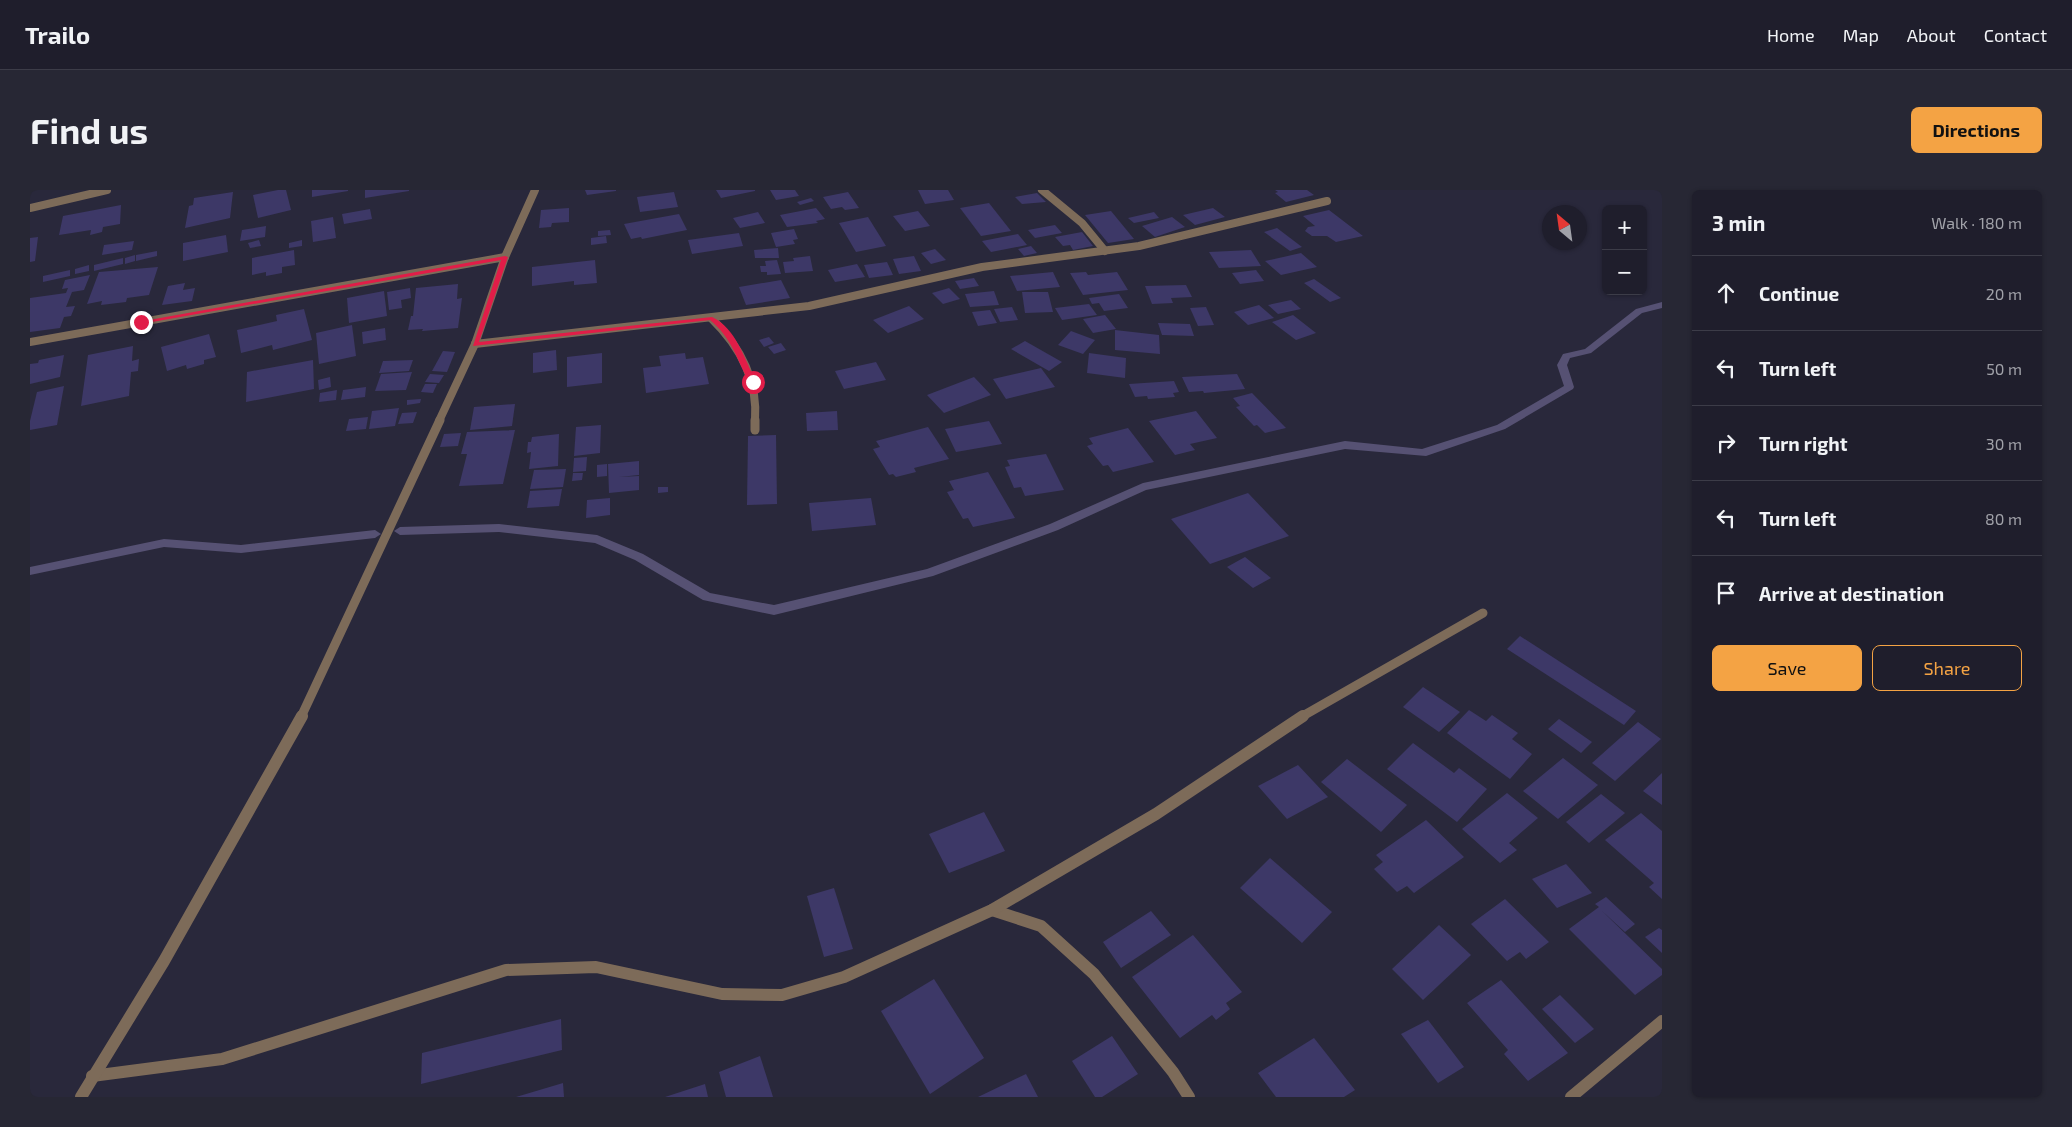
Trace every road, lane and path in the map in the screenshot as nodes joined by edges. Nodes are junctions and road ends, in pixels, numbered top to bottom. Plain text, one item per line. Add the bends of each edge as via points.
1 (107, 190) edge
2 (535, 190) edge
3 (1042, 190) edge
4 (1327, 201) dead end
5 (30, 208) edge
6 (1105, 251) junction
7 (505, 257) junction
8 (712, 318) junction
9 (30, 342) edge
10 (475, 344) junction
11 (755, 430) dead end
12 (1483, 612) dead end
13 (992, 910) junction
14 (1662, 1021) edge
15 (92, 1076) junction
16 (81, 1097) edge
17 (1189, 1097) edge
18 (1570, 1097) edge

1 - 5 street
2 - 7 street
3 - 6 street via 1082,223
4 - 6 street via 1170,240
6 - 8 street via 982,267 810,306
7 - 9 street
7 - 10 street
8 - 10 street
8 - 11 street via 733,341 753,382
10 - 15 street via 301,718 164,961
12 - 13 street via 1304,715 1156,814
13 - 15 street via 844,977 782,995 722,994 596,967 506,970 222,1058
13 - 17 street via 1041,926 1094,974 1173,1072
14 - 18 street
15 - 16 street

